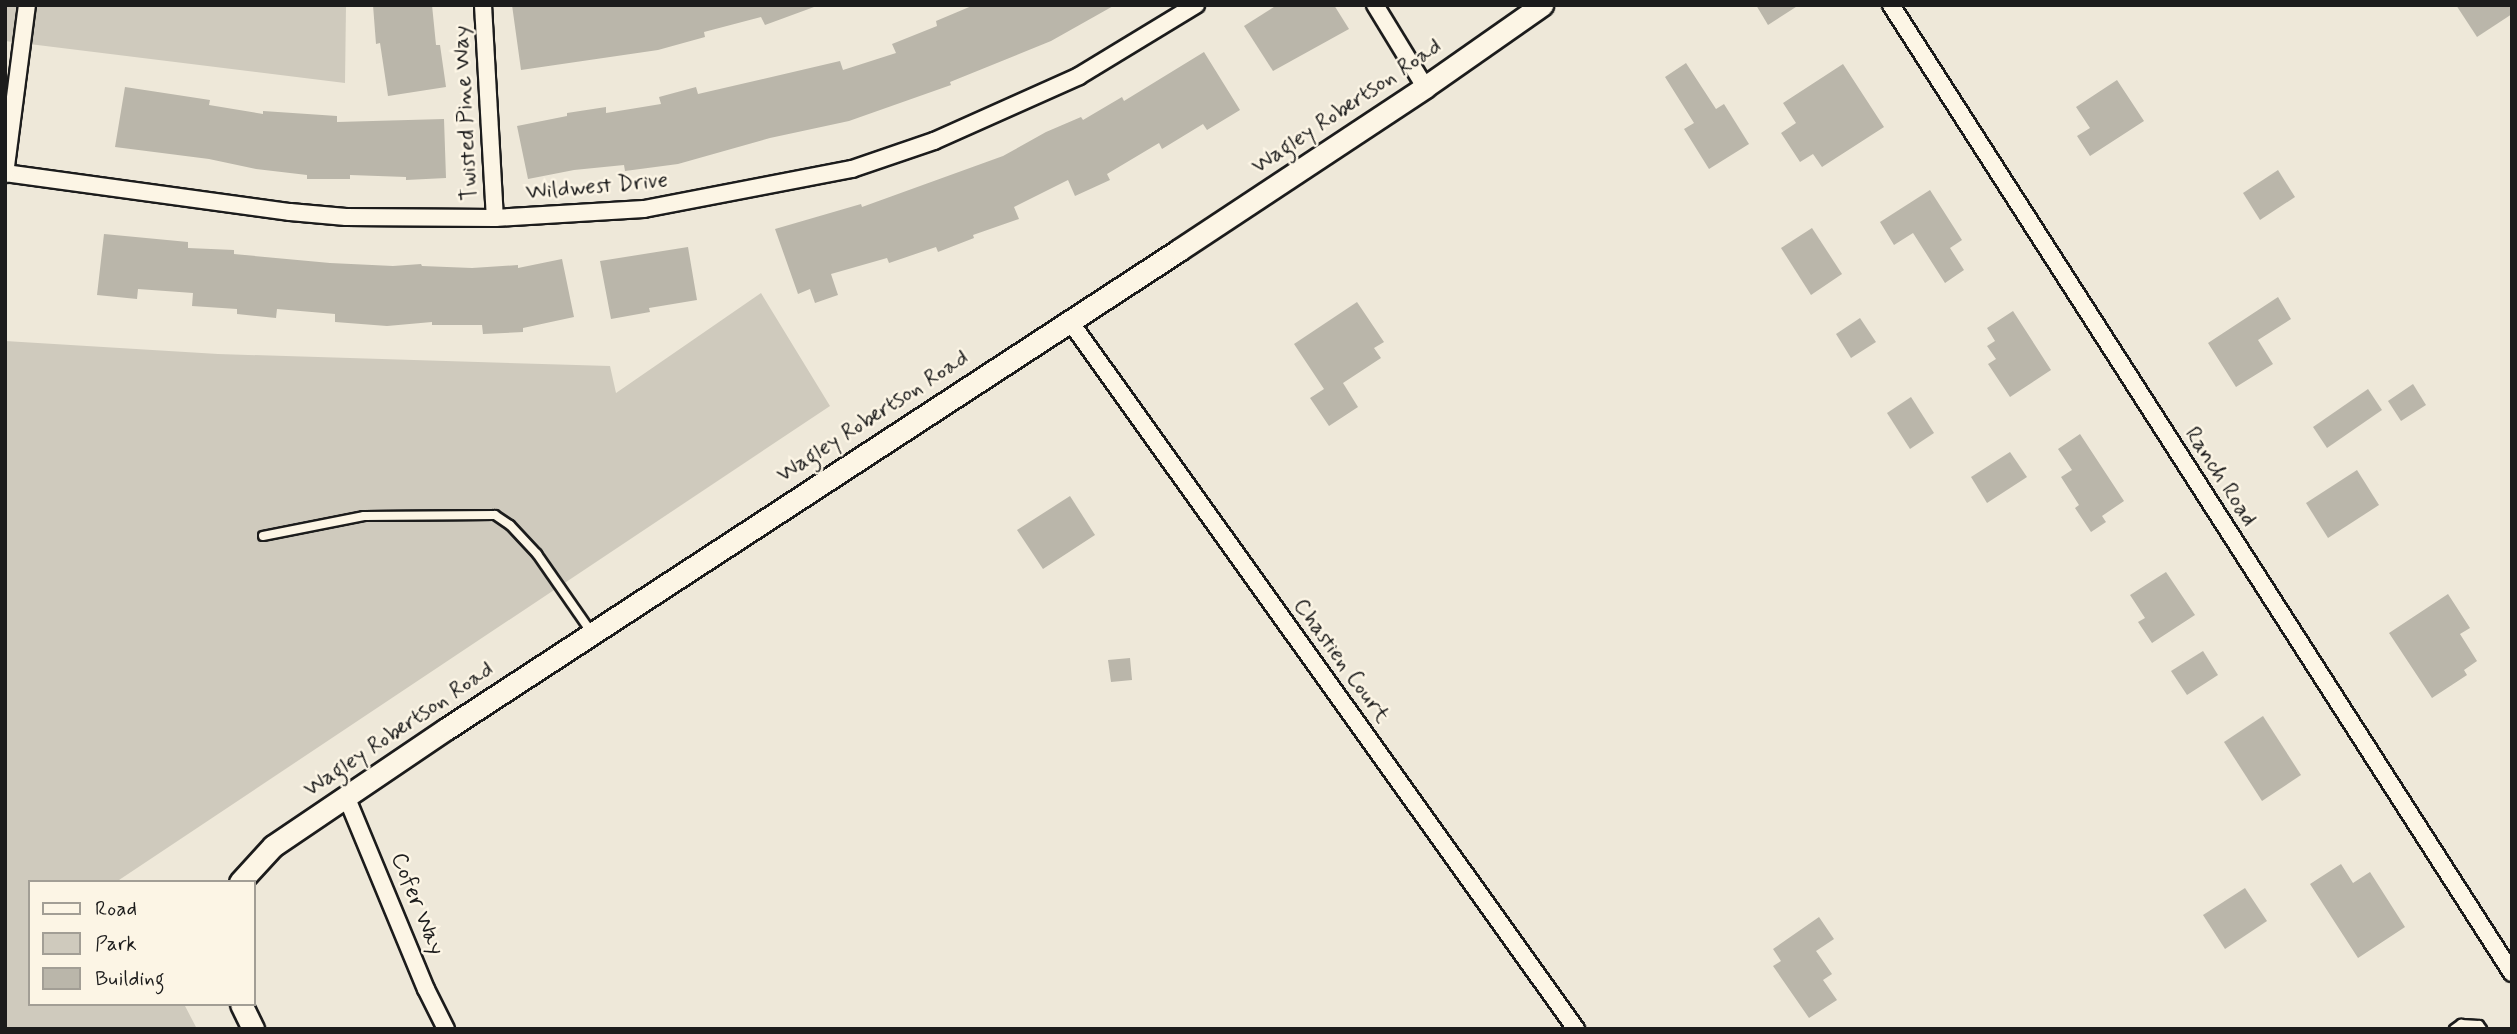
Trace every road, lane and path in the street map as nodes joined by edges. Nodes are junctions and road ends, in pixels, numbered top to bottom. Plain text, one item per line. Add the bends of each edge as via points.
1 (27, 5) edge
2 (483, 5) edge
3 (1196, 5) edge
4 (1375, 5) edge
5 (1542, 5) edge
6 (1891, 5) edge
7 (1425, 87) junction
8 (5, 174) edge
9 (495, 218) junction
10 (1069, 320) junction
11 (263, 536) dead end
12 (592, 633) junction
13 (346, 796) junction
14 (242, 880) edge
15 (2512, 973) edge
16 (242, 1006) edge
17 (253, 1029) edge
18 (446, 1029) edge
19 (1576, 1029) edge
20 (2454, 1029) edge
21 (2482, 1029) edge

1 - 8 street
2 - 9 street, Twisted Pine Way
3 - 9 street, Wildwest Drive via 1079,76 934,141 852,169 644,209
4 - 7 street
5 - 7 street, Wagley Robertson Road
6 - 15 street, Ranch Road
7 - 10 street, Wagley Robertson Road
8 - 9 street, Wildwest Drive via 290,212 414,220
10 - 12 street, Wagley Robertson Road
10 - 19 street, Chastien Court
11 - 12 lane via 363,516 495,515 537,554
12 - 13 street, Wagley Robertson Road
13 - 14 street, Wagley Robertson Road via 273,846
13 - 18 street, Cofer Way
16 - 17 street
20 - 21 lane via 2461,1024

